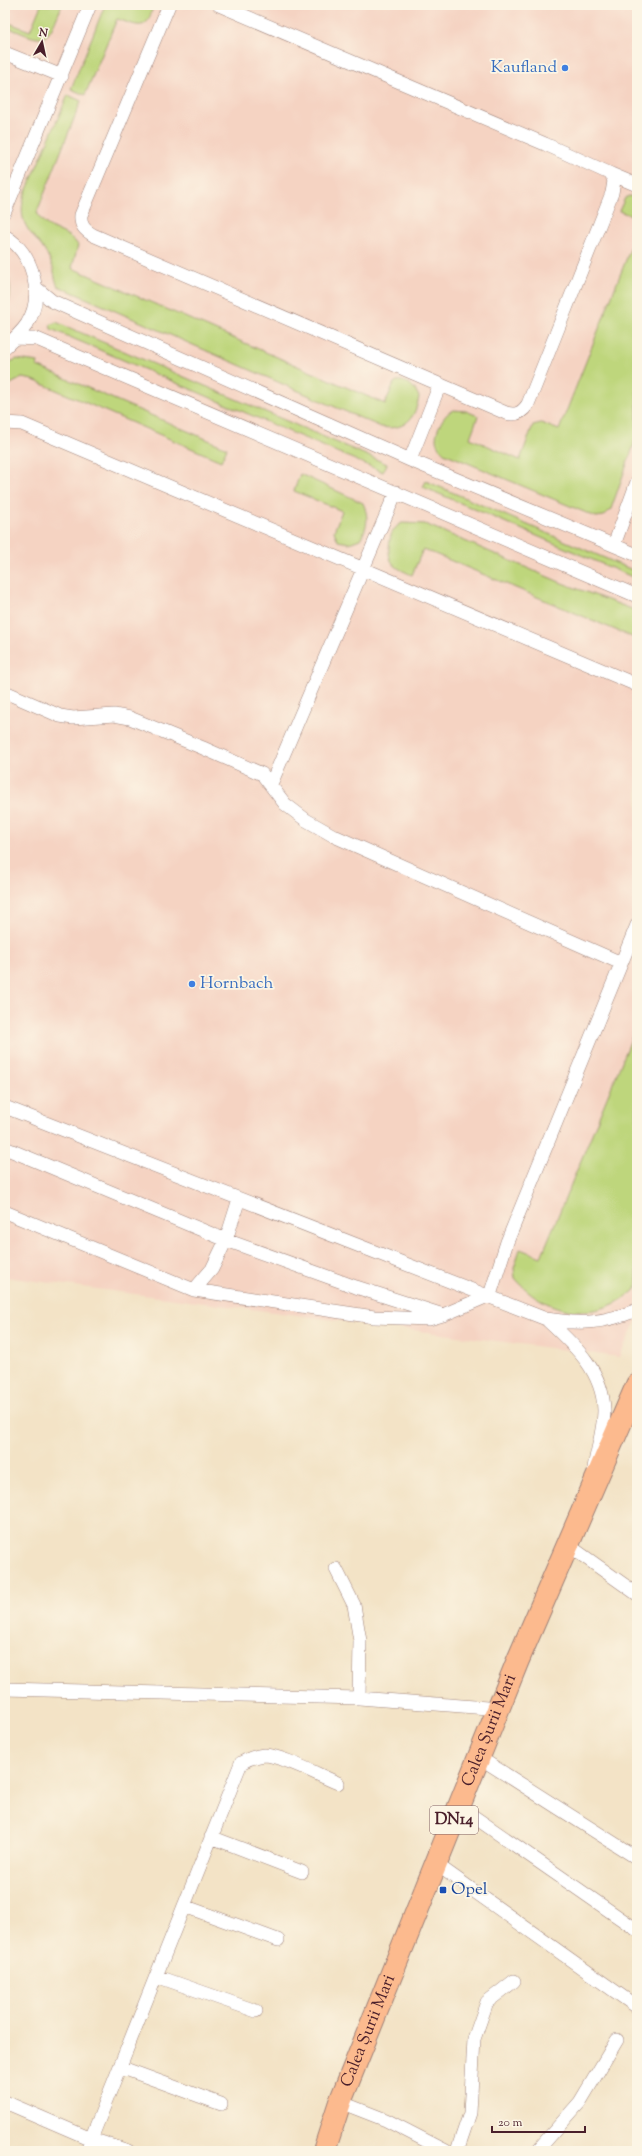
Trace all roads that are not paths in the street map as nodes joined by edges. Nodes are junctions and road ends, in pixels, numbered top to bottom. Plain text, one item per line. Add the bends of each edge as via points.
1 (90, 5) edge
2 (170, 5) edge
3 (219, 5) edge
4 (5, 53) edge
5 (62, 76) junction
6 (611, 174) junction
7 (637, 185) edge
8 (5, 211) edge
9 (5, 236) edge
10 (36, 287) junction
11 (16, 338) junction
12 (5, 347) edge
13 (440, 384) junction
14 (5, 423) edge
15 (410, 460) junction
16 (637, 482) edge
17 (396, 492) junction
18 (614, 546) junction
19 (637, 555) edge
20 (362, 569) junction
21 (637, 596) edge
22 (637, 685) edge
23 (5, 692) edge
24 (271, 784) junction
25 (637, 925) edge
26 (621, 962) junction
27 (5, 1107) edge
28 (5, 1148) edge
29 (239, 1199) junction
30 (5, 1212) edge
31 (226, 1240) junction
32 (194, 1290) junction
33 (490, 1296) junction
34 (637, 1310) edge
35 (443, 1315) junction
36 (546, 1319) junction
37 (637, 1385) edge
38 (589, 1496) junction
39 (568, 1545) junction
40 (336, 1569) dead end
41 (637, 1594) edge
42 (5, 1689) edge
43 (359, 1698) junction
44 (500, 1709) junction
45 (480, 1758) junction
46 (338, 1783) dead end
47 (460, 1807) junction
48 (211, 1837) junction
49 (637, 1858) edge
50 (436, 1864) junction
51 (302, 1872) dead end
52 (184, 1906) junction
53 (637, 1930) edge
54 (278, 1940) dead end
55 (156, 1976) junction
56 (514, 1981) dead end
57 (637, 2007) edge
58 (256, 2011) dead end
59 (617, 2040) dead end
60 (120, 2067) junction
61 (5, 2102) edge
62 (340, 2102) junction
63 (221, 2104) dead end
64 (91, 2138) junction
65 (322, 2149) edge
66 (87, 2151) edge
67 (128, 2151) edge
68 (446, 2151) edge
69 (457, 2151) edge
70 (537, 2151) edge

1 - 5 lane
2 - 13 lane via 81,216 80,222 84,229
3 - 6 lane
4 - 5 lane
5 - 8 lane
6 - 7 lane
6 - 13 lane via 614,181 612,193 524,409 514,415 506,413
9 - 10 lane via 24,254 32,270
10 - 11 lane via 28,323
10 - 15 lane via 52,301
11 - 12 lane
11 - 17 lane via 37,339
13 - 15 lane
14 - 20 lane via 22,424
15 - 18 lane
16 - 18 lane
17 - 20 lane
17 - 21 lane
18 - 19 lane
20 - 22 lane
20 - 24 lane
23 - 24 lane via 60,716 73,718 114,715 143,722 262,774
24 - 26 lane via 285,804 334,836
25 - 26 lane
26 - 33 lane via 507,1242
27 - 29 lane
28 - 31 lane
29 - 31 lane
29 - 33 lane
30 - 32 lane
31 - 32 lane via 212,1269
31 - 35 lane
32 - 35 lane via 374,1318 429,1319
33 - 35 lane
33 - 36 lane
34 - 36 lane via 603,1321 575,1324
36 - 38 lane via 587,1361 599,1382 604,1410
37 - 38 main road, Calea Șurii Mari / DN14
38 - 39 main road, Calea Șurii Mari / DN14
39 - 41 lane
39 - 44 main road, Calea Șurii Mari / DN14
40 - 43 lane via 354,1605 360,1641
42 - 43 lane
43 - 44 lane
44 - 45 main road, Calea Șurii Mari / DN14
45 - 47 main road, Calea Șurii Mari / DN14
45 - 49 lane
46 - 48 lane via 278,1758 265,1755 250,1758 241,1763
47 - 50 main road, Calea Șurii Mari / DN14
47 - 53 lane
48 - 51 lane
48 - 52 lane
50 - 57 lane
50 - 62 main road, Calea Șurii Mari / DN14
52 - 54 lane
52 - 55 lane
55 - 58 lane
55 - 60 lane
56 - 69 lane via 487,2002 474,2039 470,2112
59 - 70 lane via 580,2102
60 - 63 lane
60 - 64 lane
61 - 64 lane
62 - 65 main road, Calea Șurii Mari / DN14
62 - 68 lane via 386,2120
64 - 66 lane
64 - 67 lane

